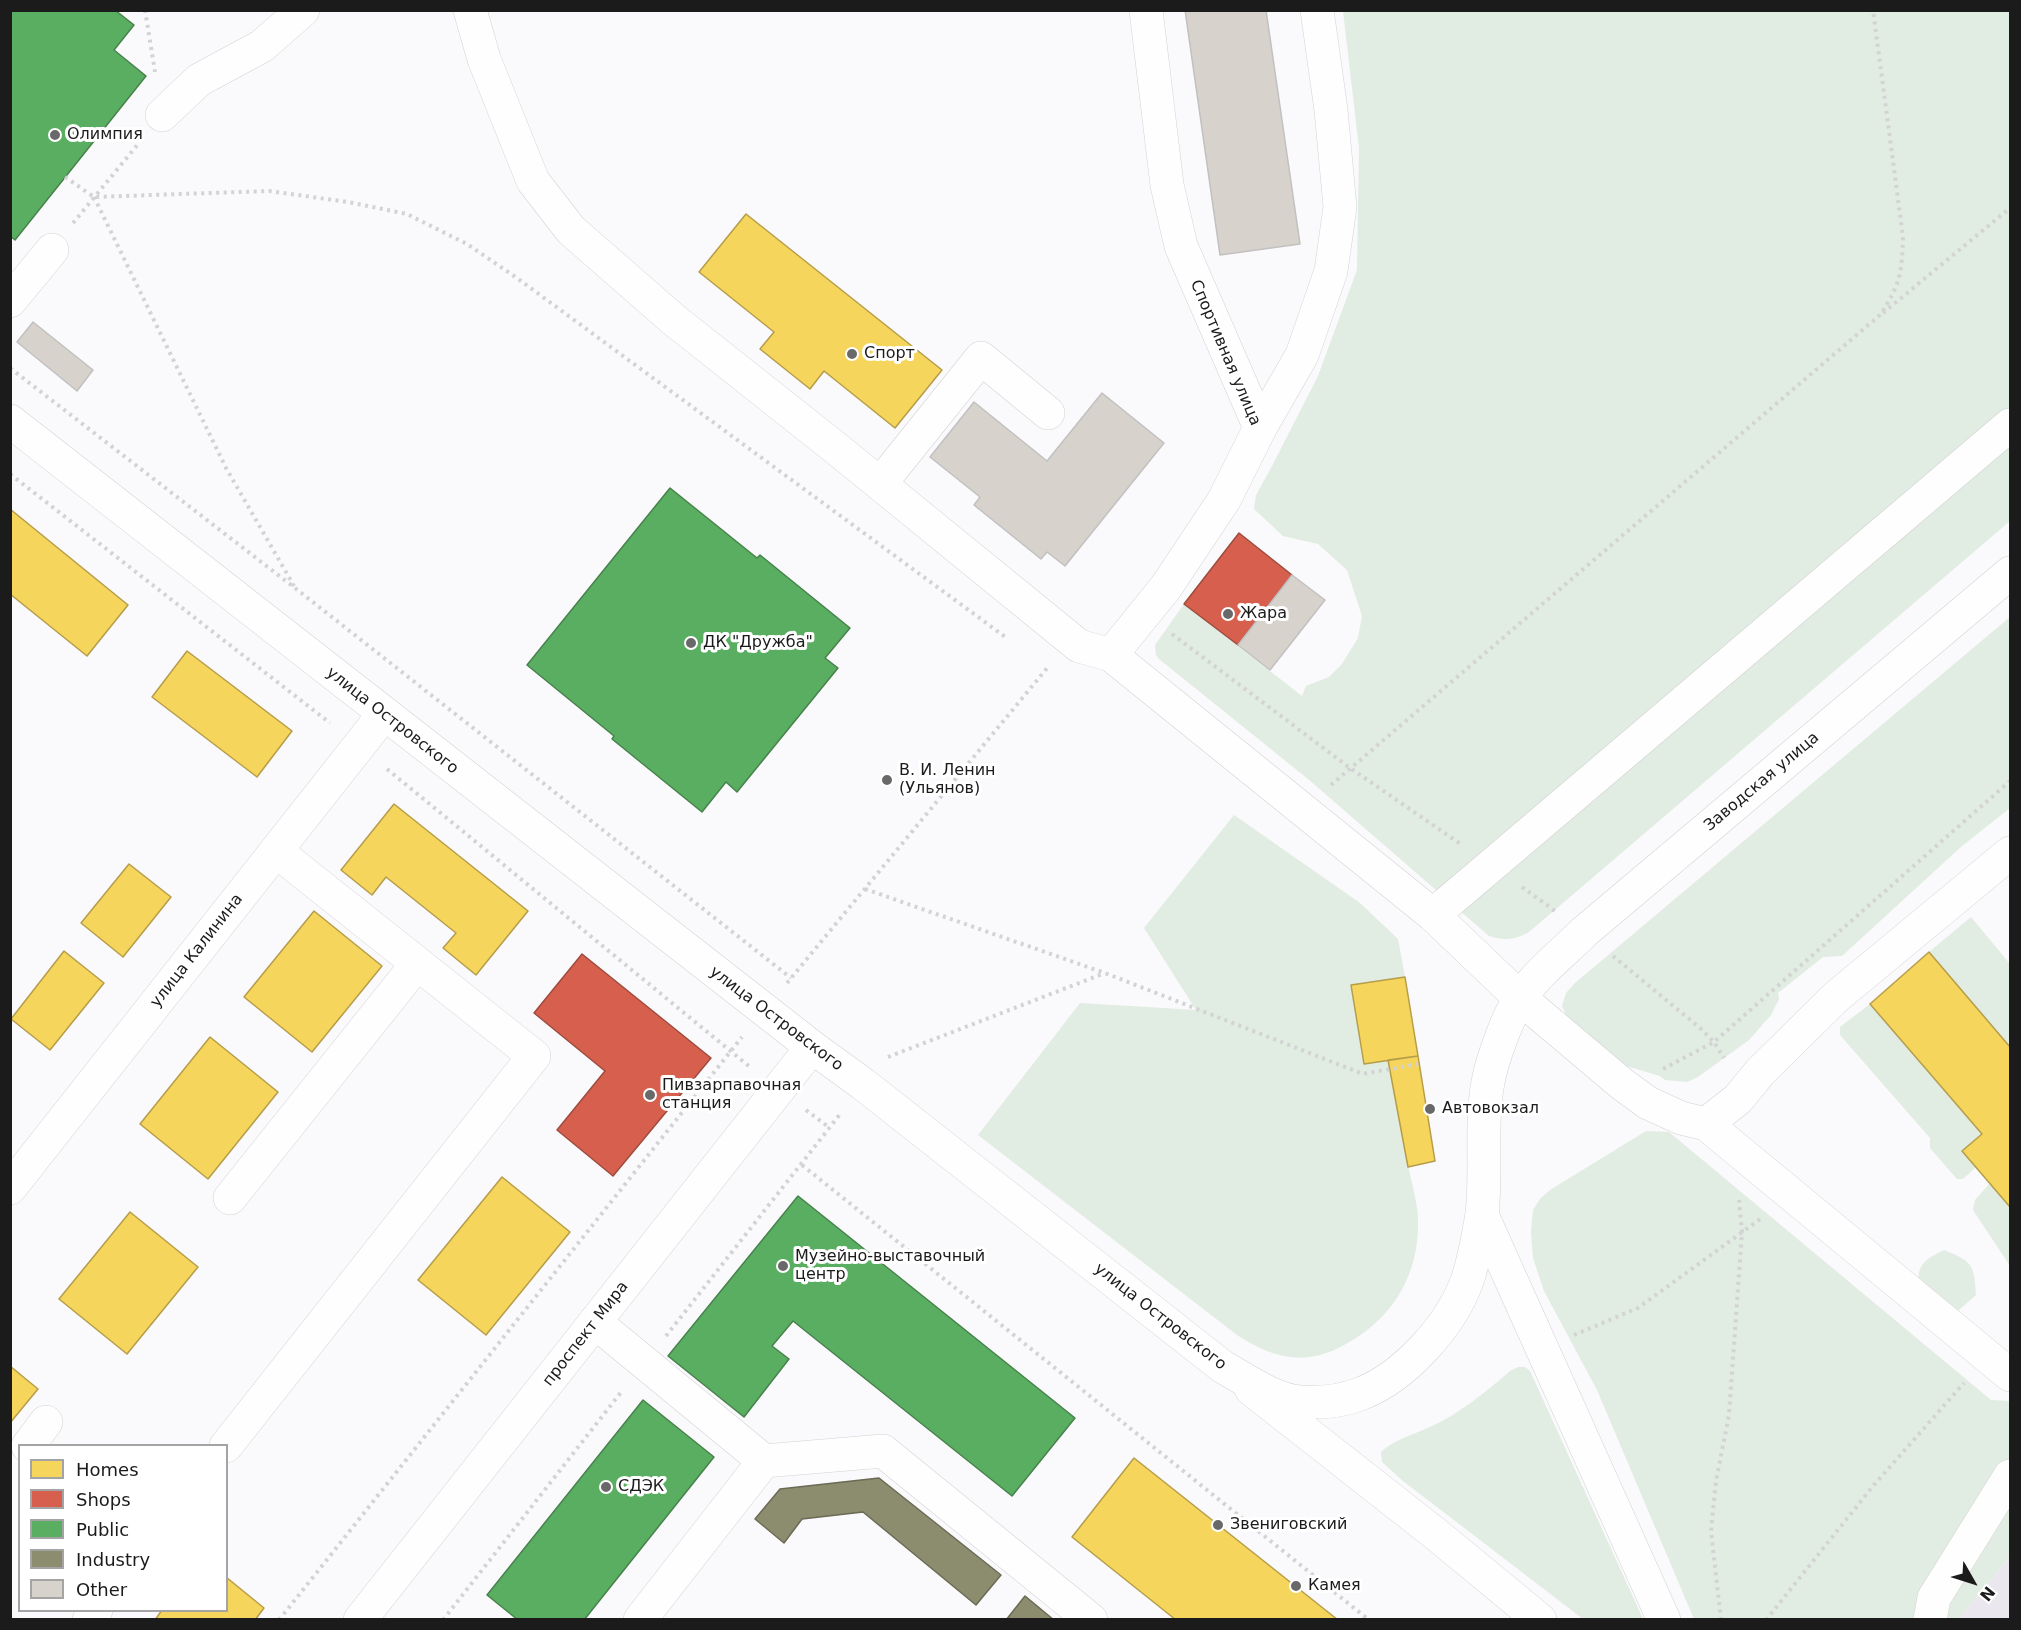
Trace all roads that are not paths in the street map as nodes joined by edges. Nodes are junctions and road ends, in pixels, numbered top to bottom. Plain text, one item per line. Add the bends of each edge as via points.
1 (303, 10) edge
2 (470, 10) edge
3 (1146, 10) edge
4 (1317, 10) edge
5 (162, 115) road end
6 (52, 250) road end
7 (10, 301) edge
8 (1048, 413) dead end
9 (10, 421) edge
10 (2010, 425) edge
11 (1260, 428) junction
12 (880, 484) junction
13 (2010, 573) edge
14 (1111, 655) junction
15 (384, 714) junction
16 (276, 851) junction
17 (2010, 853) edge
18 (1433, 915) junction
19 (417, 964) junction
20 (1520, 998) junction
21 (812, 1047) junction
22 (1706, 1124) junction
23 (10, 1188) edge
24 (230, 1198) dead end
25 (1482, 1215) junction
26 (595, 1322) junction
27 (1223, 1367) junction
28 (2008, 1369) edge
29 (228, 1444) edge
30 (764, 1461) junction
31 (2010, 1476) edge
32 (360, 1620) edge
33 (640, 1620) edge
34 (1091, 1620) edge
35 (1540, 1620) edge
36 (1664, 1620) edge
37 (1930, 1620) edge

1 - 5 street via 262,46 199,80
2 - 12 street via 484,59 533,182 571,230 674,320
3 - 11 street, Спортивная улица via 1167,185 1181,246
4 - 11 street via 1340,207 1331,271 1302,355
6 - 7 street
8 - 12 street via 981,358
9 - 15 street, улица Островского
10 - 18 street
11 - 14 street, Спортивная улица via 1219,508 1166,587
12 - 14 street via 1079,646
13 - 20 street, Заводская улица via 1584,932
14 - 18 street
15 - 16 street, улица Калинина
15 - 21 street, улица Островского
16 - 19 street
16 - 23 street, улица Калинина
17 - 22 street via 1836,997 1738,1099
18 - 20 street
19 - 24 street
19 - 29 street via 534,1056
20 - 22 street via 1648,1102 1681,1118
20 - 25 street, Заводская улица via 1488,1082
21 - 26 street, проспект Мира
21 - 27 street, улица Островского
22 - 28 street
25 - 27 street, Заводская улица via 1467,1281 1447,1320 1404,1367 1379,1384 1360,1394 1331,1401 1300,1402 1279,1396
25 - 36 street
26 - 30 street
26 - 32 street, проспект Мира
27 - 35 street, улица Островского
30 - 33 street
30 - 34 street via 883,1451
31 - 37 street via 1934,1598

